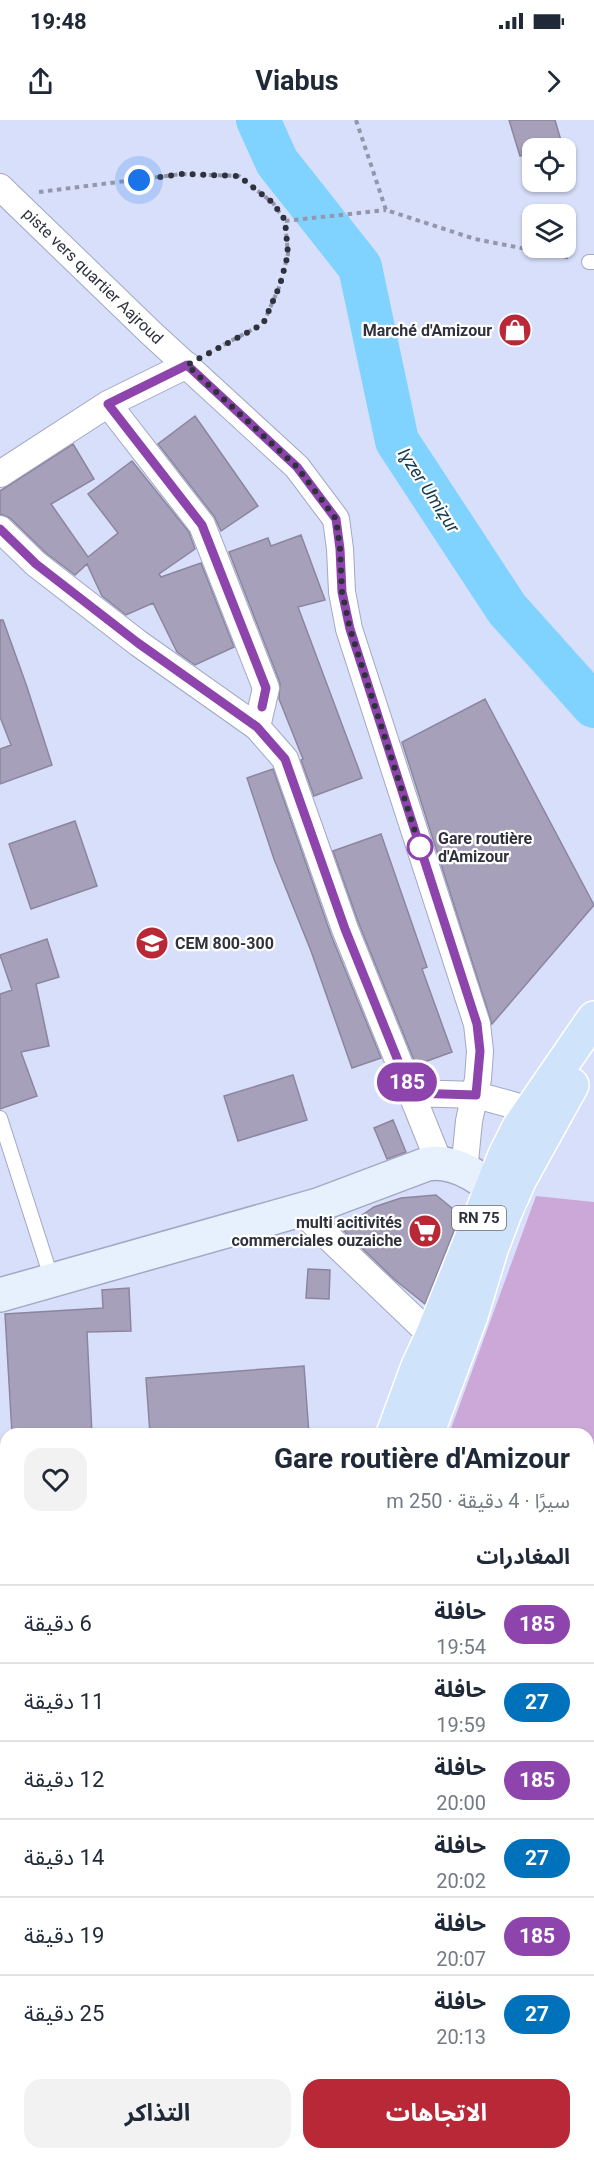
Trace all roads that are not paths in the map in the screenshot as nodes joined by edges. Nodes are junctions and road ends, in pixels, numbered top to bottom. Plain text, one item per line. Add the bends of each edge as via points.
1 (4, 191) edge
2 (187, 365) junction
3 (108, 404) junction
4 (0, 474) edge
5 (0, 529) edge
6 (257, 727) junction
7 (594, 1018) edge
8 (594, 1050) edge
9 (411, 1093) junction
10 (476, 1095) junction
11 (531, 1110) junction
12 (0, 1118) edge
13 (476, 1180) junction
14 (300, 1210) junction
15 (52, 1280) junction
16 (0, 1295) edge
17 (432, 1336) junction
18 (395, 1428) edge
19 (430, 1428) edge

1 - 2 street, piste vers quartier Aajroud
2 - 3 street
2 - 10 street, piste vers quartier Aajroud via 297,467 336,519 342,592 350,629 477,1024 480,1051
3 - 4 street
3 - 6 street via 202,525 266,688
5 - 6 street via 36,564 138,643
6 - 9 street via 285,759 345,929
7 - 11 main road, RN 75
8 - 13 main road, RN 75 via 555,1114
9 - 10 street
9 - 13 street
10 - 11 street
10 - 13 street, piste vers quartier Aajroud via 469,1121
11 - 13 main road, RN 75
12 - 15 lane
13 - 14 main road via 417,1167
13 - 17 main road, RN 75
13 - 19 main road, RN 75 via 491,1250
14 - 15 main road
14 - 17 street
15 - 16 main road
17 - 18 main road, RN 75

